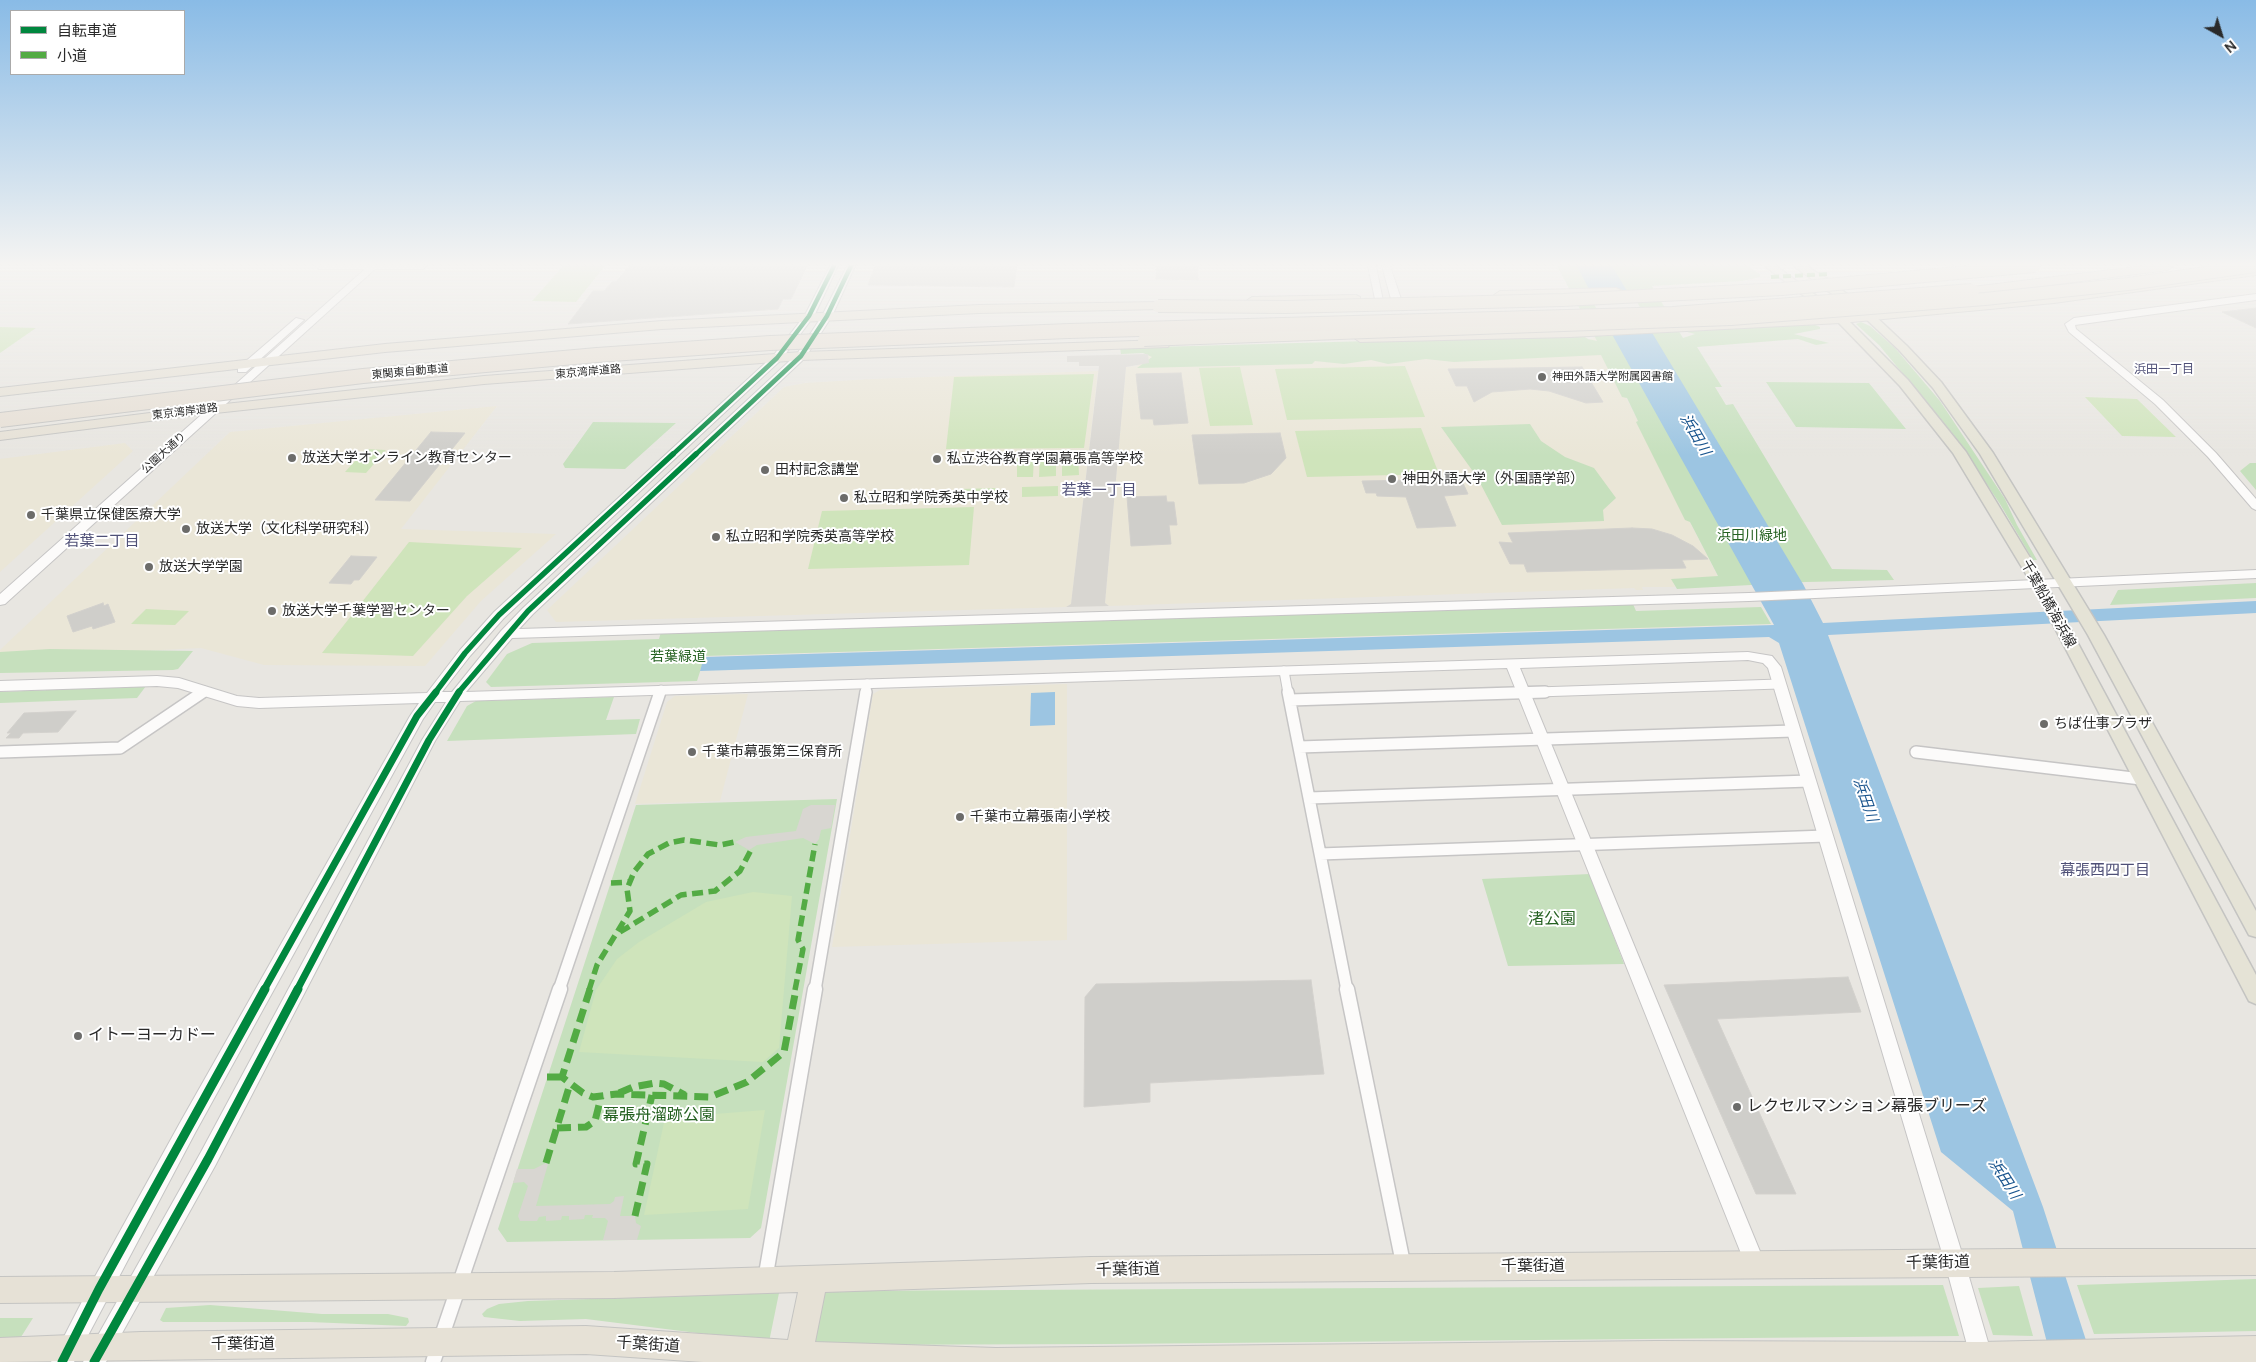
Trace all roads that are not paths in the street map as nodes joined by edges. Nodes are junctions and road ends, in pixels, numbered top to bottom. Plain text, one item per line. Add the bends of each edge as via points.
1 (287, 330) edge
2 (302, 330) edge
3 (611, 330) edge
4 (799, 330) edge
5 (818, 330) edge
6 (855, 330) edge
7 (1141, 330) edge
8 (1460, 330) edge
9 (1641, 330) edge
10 (1852, 330) edge
11 (1883, 330) edge
12 (2072, 330) edge
13 (950, 350) junction
14 (801, 356) junction
15 (777, 358) junction
16 (267, 361) junction
17 (251, 362) junction
18 (0, 392) edge
19 (213, 409) junction
20 (0, 410) edge
21 (197, 411) junction
22 (0, 420) edge
23 (0, 436) edge
24 (2256, 506) edge
25 (2256, 574) edge
26 (2066, 583) junction
27 (2039, 584) junction
28 (0, 588) edge
29 (0, 601) edge
30 (506, 634) junction
31 (1512, 664) junction
32 (1284, 671) junction
33 (867, 684) junction
34 (1779, 684) junction
35 (0, 686) edge
36 (661, 690) junction
37 (204, 691) junction
38 (1524, 692) junction
39 (456, 696) junction
40 (431, 697) junction
41 (1290, 700) junction
42 (1793, 730) junction
43 (1542, 739) junction
44 (1299, 747) junction
45 (0, 752) edge
46 (1916, 752) dead end
47 (2141, 779) junction
48 (1809, 781) junction
49 (1563, 789) junction
50 (1309, 798) junction
51 (1826, 836) junction
52 (1586, 844) junction
53 (1320, 854) junction
54 (2256, 929) edge
55 (2256, 995) edge
56 (2256, 1262) edge
57 (1955, 1263) junction
58 (1756, 1266) junction
59 (1404, 1268) junction
60 (814, 1278) junction
61 (765, 1280) junction
62 (460, 1286) junction
63 (99, 1289) junction
64 (0, 1290) edge
65 (136, 1290) junction
66 (2256, 1350) edge
67 (0, 1352) edge
68 (436, 1352) edge
69 (98, 1355) edge
70 (2104, 1355) edge
71 (65, 1356) edge
72 (799, 1356) junction
73 (1982, 1359) edge
74 (1123, 1361) edge

1 - 17 street, 公園大通り
2 - 16 street, 公園大通り
3 - 16 highway
4 - 15 street
5 - 14 street
6 - 20 highway, 東関東自動車道 via 652,340 276,375
7 - 22 highway, 東関東自動車道, bridge via 930,336 607,354 268,386
8 - 13 highway, 東京湾岸道路, bridge
9 - 13 highway
10 - 27 main road, 千葉船橋海浜線 via 1904,383 1959,452
11 - 26 main road, 千葉船橋海浜線 via 1937,385 1960,416 2013,494
12 - 24 street via 2159,402 2212,455
13 - 14 highway, 東京湾岸道路
14 - 15 highway, 東京湾岸道路
14 - 30 street
15 - 19 highway, 東京湾岸道路 via 484,380
15 - 40 street via 499,615
16 - 17 highway
16 - 19 street, 公園大通り
17 - 18 highway
17 - 21 street, 公園大通り
19 - 21 highway, 東京湾岸道路
19 - 29 street, 公園大通り
21 - 23 highway, 東京湾岸道路
21 - 28 street, 公園大通り
25 - 26 street
26 - 27 street
26 - 54 main road, 千葉船橋海浜線
27 - 30 street via 1749,597
27 - 47 main road, 千葉船橋海浜線
30 - 39 street
31 - 32 street
31 - 34 street via 1748,656 1772,662
31 - 38 street
32 - 33 street
32 - 41 street
33 - 36 street
33 - 61 street
34 - 38 street
34 - 42 street
35 - 37 street via 157,681 179,683
36 - 39 street
36 - 62 street
37 - 40 street via 237,701 259,703
37 - 45 street via 120,748
38 - 41 street
38 - 43 street
39 - 40 street
39 - 65 street via 396,801
40 - 63 street via 378,784
41 - 44 street
42 - 43 street
42 - 48 street
43 - 44 street
43 - 49 street
44 - 50 street
46 - 47 street
47 - 55 main road, 千葉船橋海浜線
48 - 49 street
48 - 51 street
49 - 50 street
49 - 52 street
50 - 53 street
51 - 52 street
51 - 57 street
52 - 53 street
52 - 58 street
53 - 59 street
56 - 57 highway, 千葉街道
57 - 58 highway, 千葉街道
57 - 73 street
58 - 59 highway, 千葉街道
59 - 60 highway, 千葉街道 via 1091,1270
60 - 61 highway, 千葉街道
60 - 72 highway
61 - 62 highway, 千葉街道
62 - 65 highway, 千葉街道
62 - 68 street
63 - 64 highway, 千葉街道
63 - 65 highway, 千葉街道
63 - 71 street
65 - 69 street
66 - 70 highway, 千葉街道
67 - 71 highway, 千葉街道
68 - 69 highway, 千葉街道
68 - 72 highway, 千葉街道 via 586,1340
69 - 71 highway, 千葉街道
70 - 73 highway, 千葉街道 via 2012,1354
72 - 74 highway, 千葉街道 via 996,1362
73 - 74 highway, 千葉街道 via 1903,1354

